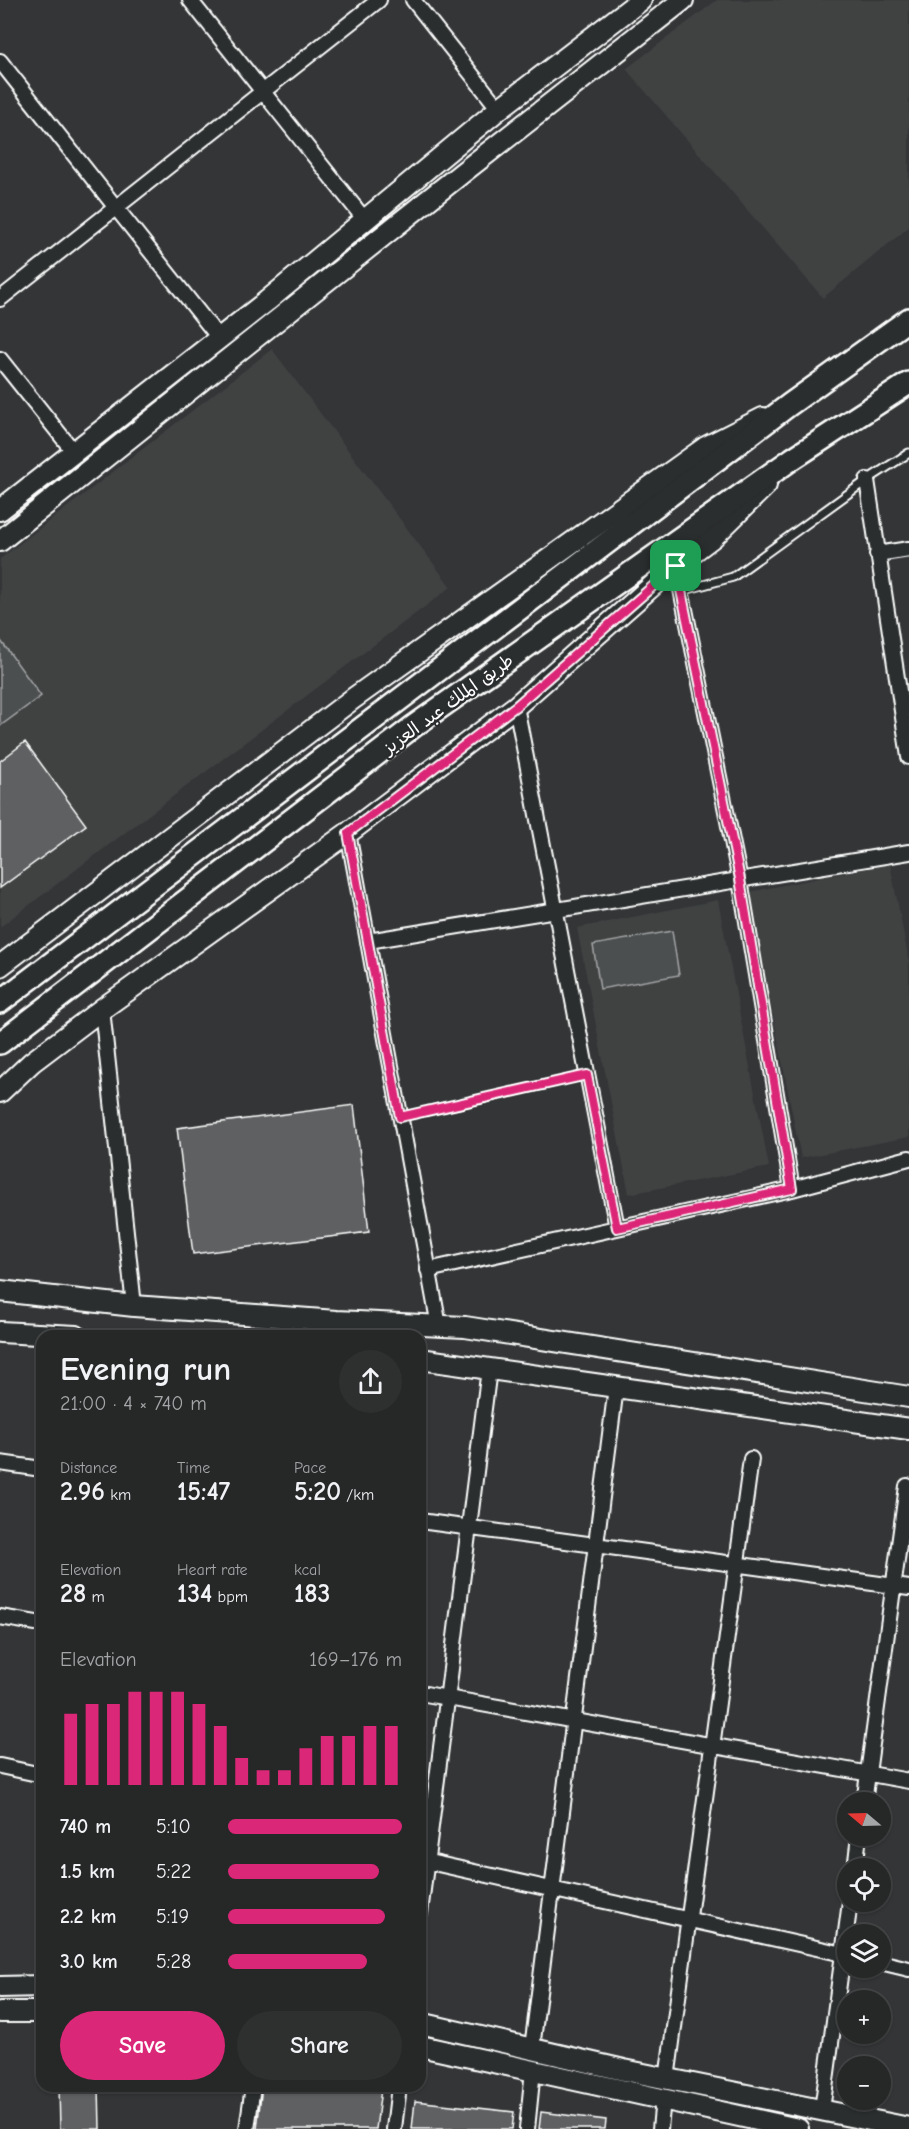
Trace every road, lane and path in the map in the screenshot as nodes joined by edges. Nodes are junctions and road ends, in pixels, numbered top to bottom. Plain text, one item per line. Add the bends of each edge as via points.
1 (190, 0) edge
2 (379, 0) edge
3 (413, 0) edge
4 (641, 0) edge
5 (683, 0) edge
6 (0, 61) edge
7 (263, 92) junction
8 (500, 109) junction
9 (116, 208) junction
10 (365, 220) junction
11 (0, 299) edge
12 (909, 319) edge
13 (219, 338) junction
14 (0, 359) edge
15 (909, 383) edge
16 (789, 405) junction
17 (74, 452) junction
18 (909, 453) edge
19 (792, 459) junction
20 (867, 480) junction
21 (0, 510) edge
22 (0, 541) edge
23 (909, 549) edge
24 (877, 554) junction
25 (676, 566) junction
26 (681, 591) junction
27 (516, 706) junction
28 (909, 757) edge
29 (348, 833) junction
30 (909, 852) edge
31 (740, 879) junction
32 (555, 910) junction
33 (368, 941) junction
34 (0, 966) edge
35 (0, 1002) edge
36 (102, 1009) junction
37 (0, 1043) edge
38 (587, 1075) junction
39 (0, 1092) edge
40 (400, 1117) junction
41 (909, 1158) edge
42 (792, 1189) junction
43 (617, 1228) junction
44 (428, 1270) junction
45 (0, 1291) edge
46 (134, 1306) junction
47 (439, 1326) junction
48 (0, 1332) edge
49 (36, 1334) edge
50 (426, 1360) edge
51 (489, 1369) junction
52 (616, 1387) junction
53 (909, 1397) edge
54 (909, 1429) edge
55 (751, 1459) dead end
56 (0, 1463) edge
57 (36, 1468) edge
58 (907, 1486) dead end
59 (426, 1522) edge
60 (469, 1528) junction
61 (596, 1545) junction
62 (736, 1565) junction
63 (893, 1586) junction
64 (909, 1588) edge
65 (0, 1617) edge
66 (36, 1623) edge
67 (426, 1694) edge
68 (447, 1698) junction
69 (573, 1720) junction
70 (712, 1746) junction
71 (0, 1766) edge
72 (36, 1774) edge
73 (868, 1774) junction
74 (909, 1781) edge
75 (866, 1792) edge
76 (426, 1840) edge
77 (426, 1861) edge
78 (552, 1889) junction
79 (688, 1920) junction
80 (837, 1952) edge
81 (891, 1965) edge
82 (909, 1969) edge
83 (841, 1978) edge
84 (36, 1986) edge
85 (0, 1987) edge
86 (0, 2012) edge
87 (36, 2012) edge
88 (426, 2024) edge
89 (426, 2047) edge
90 (531, 2048) junction
91 (533, 2070) junction
92 (667, 2079) junction
93 (252, 2092) edge
94 (398, 2092) edge
95 (663, 2099) junction
96 (822, 2110) junction
97 (909, 2128) edge
98 (247, 2129) edge
99 (394, 2129) edge
100 (527, 2129) edge
101 (660, 2129) edge
102 (798, 2129) edge

1 - 7 street
2 - 7 street
3 - 8 street
4 - 8 street
5 - 22 street
6 - 9 street
7 - 9 street
7 - 10 street
8 - 10 street
9 - 11 street
9 - 13 street
10 - 13 street
12 - 16 main road
13 - 17 street
14 - 17 street
15 - 19 main road, طريق الملك عبد العزيز
16 - 34 street via 705,447 354,698
16 - 35 main road
17 - 21 street
18 - 20 lane
19 - 25 street via 713,537
19 - 37 main road, طريق الملك عبد العزيز via 414,726
20 - 24 street
20 - 26 lane via 734,577
23 - 24 street
24 - 28 street
25 - 26 street
25 - 27 street
26 - 31 street
27 - 29 street
27 - 32 street
29 - 33 street
29 - 36 street
30 - 31 street
31 - 32 street
31 - 42 street
32 - 33 street
32 - 38 street
33 - 40 street
36 - 39 street via 32,1062
36 - 46 street
38 - 40 lane
38 - 43 street
40 - 44 street
41 - 42 street
42 - 43 street
43 - 44 street
44 - 47 street
45 - 46 street
46 - 47 street
47 - 53 street
48 - 49 street
50 - 51 street
51 - 52 street
51 - 60 street
52 - 54 street
52 - 61 street
55 - 62 street
56 - 57 street
58 - 63 street
59 - 60 street
60 - 61 street
60 - 68 street
61 - 62 street
61 - 69 street
62 - 63 street
62 - 70 street
63 - 64 street
63 - 73 street
65 - 66 street
67 - 68 street
68 - 69 street
68 - 76 street
69 - 70 street
69 - 78 street
70 - 73 street
70 - 79 street
71 - 72 street
73 - 74 street
73 - 75 street
77 - 78 street
78 - 79 street
78 - 90 street
79 - 80 street
79 - 92 street
81 - 82 street
83 - 96 street
84 - 85 street
86 - 87 street
88 - 90 street
89 - 91 street
90 - 92 street
91 - 95 street
91 - 100 street
92 - 96 street
93 - 98 street
94 - 99 street
95 - 101 street
95 - 102 street
96 - 97 street

